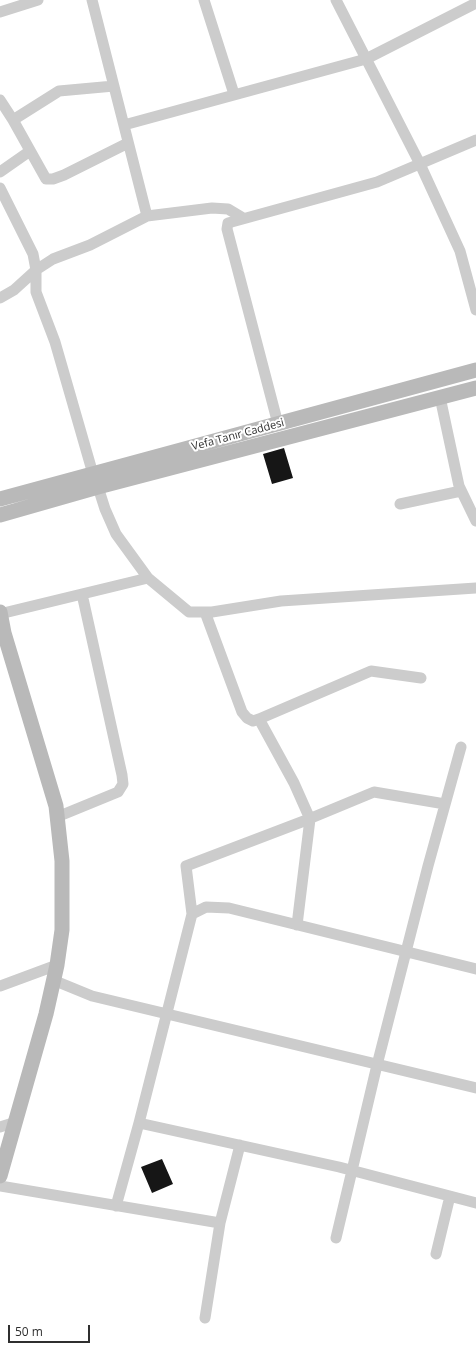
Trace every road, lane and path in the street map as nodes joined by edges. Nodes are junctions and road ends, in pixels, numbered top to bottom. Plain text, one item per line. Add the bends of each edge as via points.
1 (38, 0) edge
2 (92, 0) edge
3 (204, 0) edge
4 (336, 0) edge
5 (476, 3) edge
6 (461, 4) edge
7 (0, 12) edge
8 (366, 59) junction
9 (114, 86) junction
10 (234, 94) junction
11 (0, 100) edge
12 (13, 120) junction
13 (124, 125) junction
14 (476, 140) edge
15 (128, 143) junction
16 (30, 151) junction
17 (420, 164) junction
18 (0, 172) edge
19 (0, 188) edge
20 (147, 216) junction
21 (243, 218) junction
22 (36, 270) junction
23 (0, 298) edge
24 (476, 310) edge
25 (476, 370) edge
26 (476, 388) edge
27 (440, 397) junction
28 (278, 424) junction
29 (96, 481) junction
30 (461, 491) junction
31 (0, 499) edge
32 (400, 504) dead end
33 (0, 515) edge
34 (476, 521) edge
35 (148, 578) junction
36 (476, 588) edge
37 (82, 594) junction
38 (205, 612) junction
39 (0, 613) edge
40 (421, 678) dead end
41 (259, 719) junction
42 (461, 747) dead end
43 (445, 804) junction
44 (57, 817) junction
45 (310, 819) junction
46 (192, 914) junction
47 (297, 925) junction
48 (406, 952) junction
49 (57, 965) junction
50 (476, 970) edge
51 (52, 980) junction
52 (0, 986) edge
53 (166, 1013) junction
54 (377, 1064) junction
55 (476, 1088) edge
56 (16, 1122) junction
57 (139, 1123) junction
58 (0, 1127) edge
59 (240, 1145) junction
60 (352, 1170) junction
61 (0, 1176) edge
62 (0, 1186) edge
63 (450, 1196) junction
64 (476, 1203) edge
65 (116, 1206) junction
66 (220, 1223) junction
67 (336, 1238) dead end
68 (436, 1254) dead end
69 (206, 1318) dead end

1 - 7 street
2 - 9 street
3 - 10 street
4 - 8 street
5 - 6 street
6 - 8 street
8 - 10 street
8 - 17 street
9 - 12 street via 59,91
9 - 13 street
10 - 13 street
11 - 12 street
12 - 16 street
13 - 15 street
14 - 17 street
15 - 16 street via 53,179 46,179
15 - 20 street
16 - 18 street
17 - 21 street via 377,182
17 - 24 street via 460,251
19 - 22 street via 33,254
20 - 21 street via 212,208 228,209
20 - 22 street via 90,245 53,259
21 - 28 street via 228,223 227,229
22 - 23 street via 14,290
22 - 29 street via 36,292 55,342
25 - 28 main road, Vefa Tanır Caddesi
26 - 27 main road, Vefa Tanır Caddesi
27 - 29 main road, Vefa Tanır Caddesi
27 - 30 street
28 - 29 main road, Vefa Tanır Caddesi
29 - 31 main road, Vefa Tanır Caddesi
29 - 33 main road, Vefa Tanır Caddesi
29 - 35 street via 116,534
30 - 32 street
30 - 34 street
35 - 37 street
35 - 38 street via 189,612
36 - 38 street via 281,601
37 - 39 street
37 - 44 street via 123,784 118,792
38 - 41 street via 242,712 247,718
39 - 44 main road
40 - 41 street via 372,671
41 - 45 street via 294,783
42 - 43 street
43 - 45 street via 374,792
43 - 48 street
44 - 49 main road via 62,862 62,930
45 - 46 street via 186,866
45 - 47 street
46 - 47 street via 206,907 229,908
46 - 53 street
47 - 48 street
48 - 50 street
48 - 54 street
49 - 51 main road
49 - 52 street
51 - 53 street via 92,996
51 - 56 main road via 46,1014
53 - 54 street
53 - 57 street
54 - 55 street
54 - 60 street
56 - 58 street
56 - 61 main road
57 - 59 street
57 - 65 street
59 - 60 street
59 - 66 street
60 - 63 street
60 - 67 street
62 - 65 street
63 - 64 street
63 - 68 street
65 - 66 street
66 - 69 street

